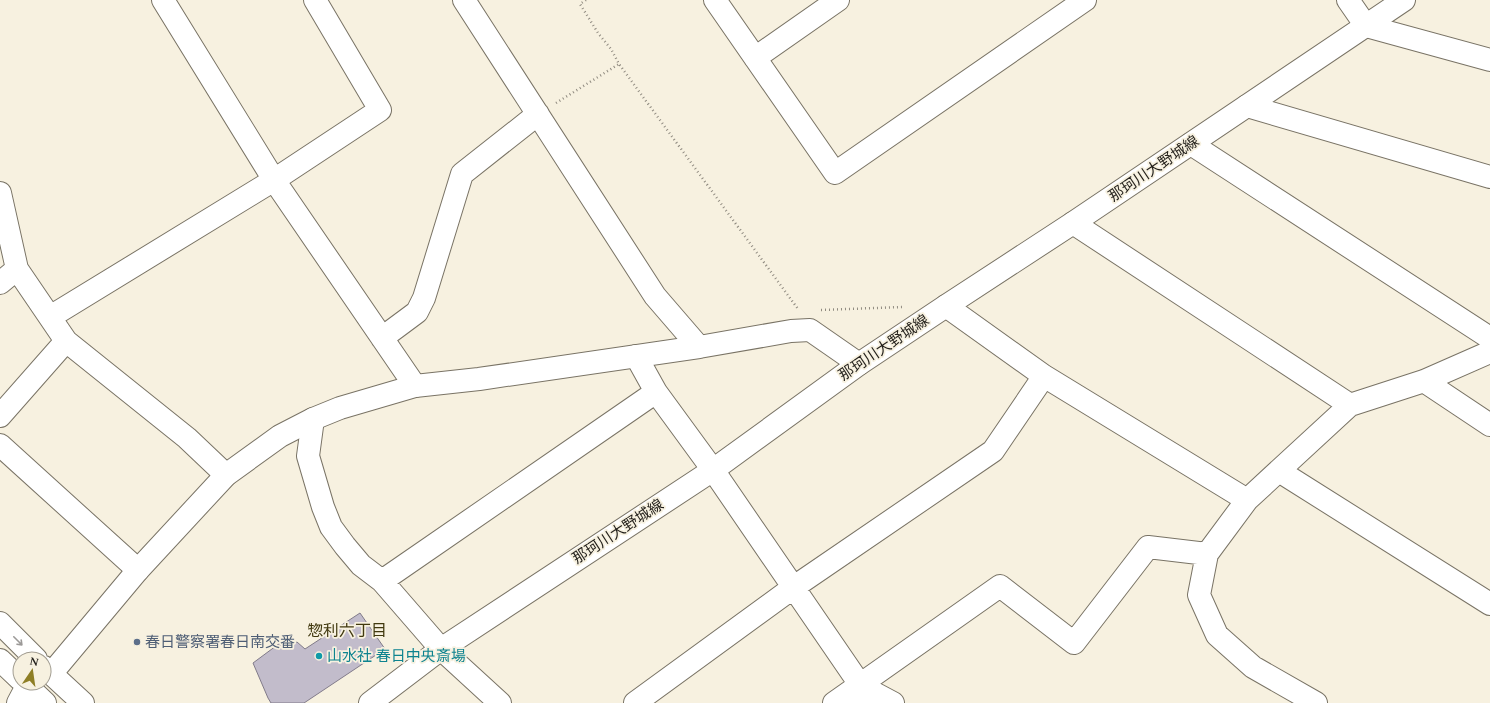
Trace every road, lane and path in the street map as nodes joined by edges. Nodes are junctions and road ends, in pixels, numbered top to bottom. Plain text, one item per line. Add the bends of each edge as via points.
1 (163, 0) edge
2 (315, 0) edge
3 (464, 0) edge
4 (586, 0) edge
5 (714, 0) edge
6 (838, 0) edge
7 (1085, 0) edge
8 (1348, 0) edge
9 (1404, 0) edge
10 (1366, 26) junction
11 (755, 58) junction
12 (1490, 60) edge
13 (619, 64) junction
14 (1247, 106) junction
15 (538, 114) junction
16 (1191, 144) junction
17 (1490, 177) edge
18 (274, 180) junction
19 (0, 192) edge
20 (1073, 223) junction
21 (17, 269) junction
22 (0, 283) edge
23 (946, 306) junction
24 (908, 307) dead end
25 (815, 310) dead end
26 (800, 311) dead end
27 (50, 317) junction
28 (382, 338) junction
29 (1490, 338) edge
30 (66, 341) junction
31 (699, 347) junction
32 (1490, 352) edge
33 (636, 356) junction
34 (860, 364) junction
35 (1044, 376) junction
36 (1424, 381) junction
37 (415, 386) junction
38 (656, 392) junction
39 (1350, 405) junction
40 (0, 416) edge
41 (313, 419) junction
42 (1490, 425) edge
43 (0, 445) edge
44 (713, 470) junction
45 (1279, 471) junction
46 (226, 475) junction
47 (1247, 500) junction
48 (1207, 554) junction
49 (138, 570) junction
50 (382, 581) junction
51 (794, 587) junction
52 (1490, 604) edge
53 (0, 623) edge
54 (441, 650) junction
55 (28, 651) edge
56 (0, 660) edge
57 (52, 667) edge
58 (12, 675) edge
59 (52, 675) edge
60 (27, 691) edge
61 (862, 694) edge
62 (45, 703) edge
63 (83, 703) edge
64 (370, 703) edge
65 (500, 703) edge
66 (635, 703) edge
67 (834, 703) edge
68 (893, 703) edge
69 (1316, 703) edge

1 - 18 street
2 - 18 street via 380,110
3 - 15 street
4 - 13 path via 580,4
5 - 11 street
6 - 11 street
7 - 11 street via 835,173
8 - 10 street
9 - 10 street, 那珂川大野城線
10 - 12 street
10 - 14 street, 那珂川大野城線
13 - 15 path
13 - 26 path
14 - 16 street, 那珂川大野城線
14 - 17 street
15 - 28 street via 462,174 418,312
15 - 31 street via 655,296
16 - 20 street, 那珂川大野城線
16 - 29 street
18 - 27 street
18 - 28 street
19 - 21 street
20 - 23 street, 那珂川大野城線
20 - 39 street
21 - 22 street
21 - 27 street
23 - 34 street, 那珂川大野城線
23 - 35 street
24 - 25 path
27 - 30 street
28 - 37 street
30 - 40 street
30 - 46 street via 187,438
31 - 33 street
31 - 34 street via 810,330
32 - 36 street
33 - 37 street
33 - 38 street
34 - 44 street, 那珂川大野城線
35 - 47 street
35 - 51 street via 993,451
36 - 39 street
36 - 42 street
37 - 41 street via 340,408
38 - 44 street
38 - 50 street
39 - 45 street
41 - 46 street via 280,436
41 - 50 street via 308,456 331,527 362,565
43 - 49 street
44 - 51 street
44 - 54 street, 那珂川大野城線
45 - 47 street
45 - 52 street
46 - 49 street
47 - 48 street
48 - 61 street via 1148,547 1074,643 1000,586
48 - 69 street via 1199,595 1217,635 1253,667
49 - 57 street
50 - 54 street
51 - 61 street
51 - 66 street
53 -> 55 street
54 - 64 street, 那珂川大野城線
54 - 65 street
56 - 58 street
59 - 63 street
60 - 62 street
61 - 67 street
61 - 68 street

